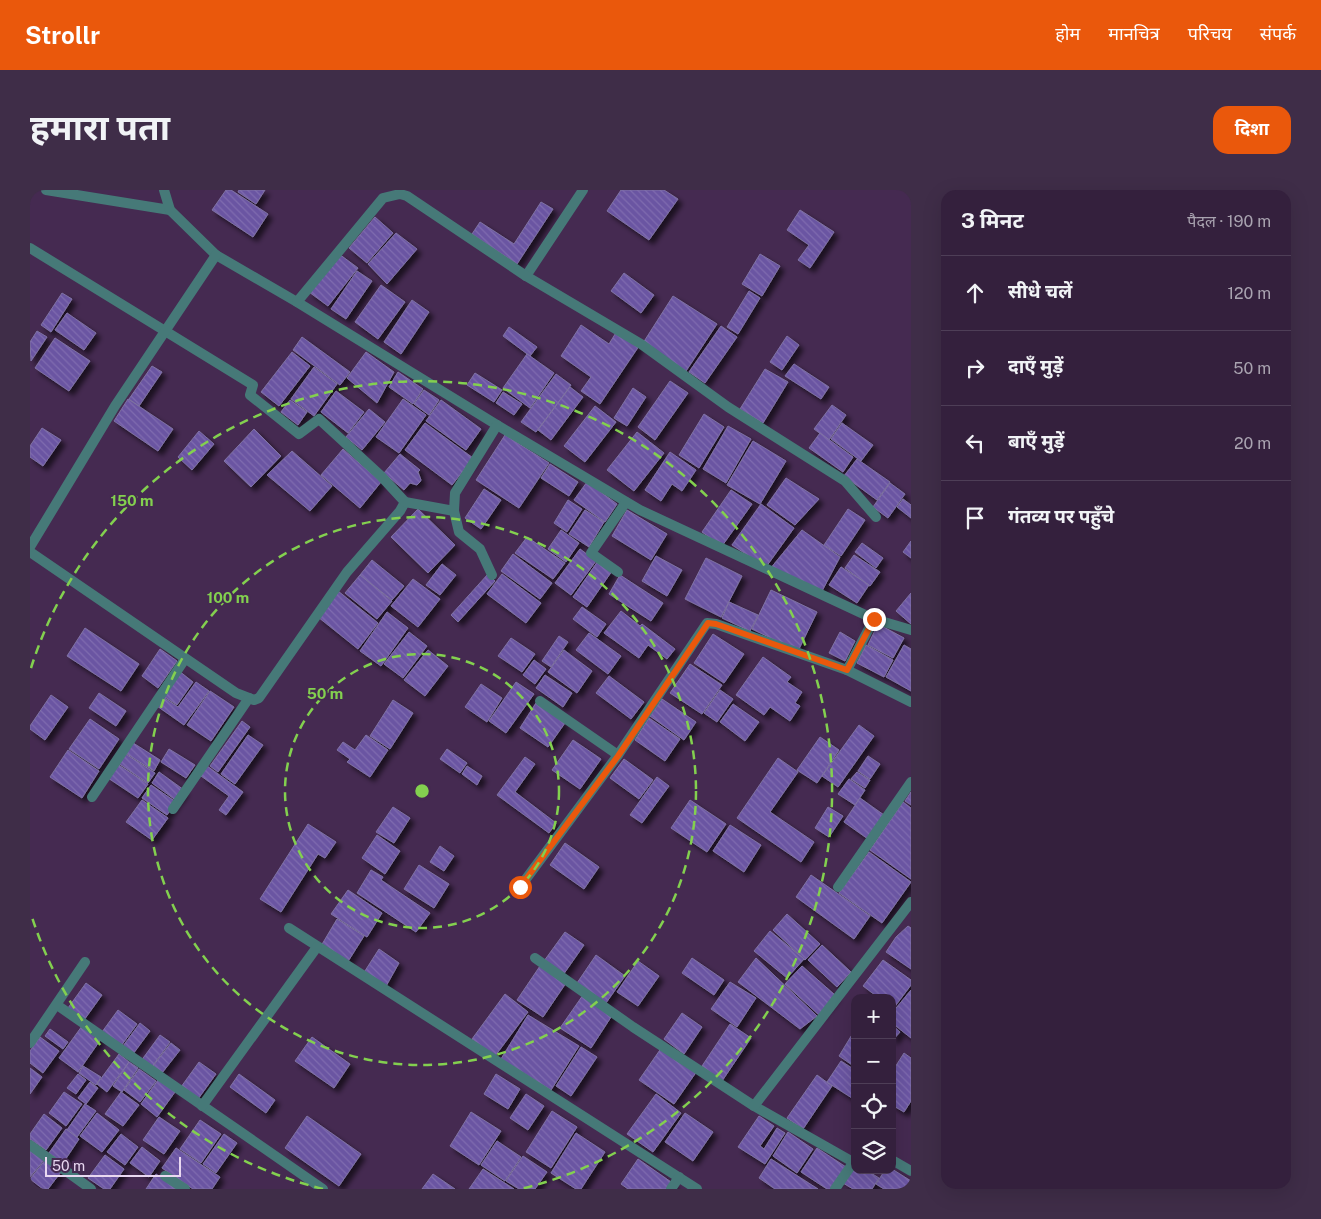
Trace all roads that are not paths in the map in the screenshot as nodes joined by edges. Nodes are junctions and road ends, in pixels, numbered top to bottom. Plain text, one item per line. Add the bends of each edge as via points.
1 (46, 190) edge
2 (164, 190) edge
3 (583, 190) edge
4 (170, 210) junction
5 (30, 248) edge
6 (216, 255) junction
7 (526, 276) junction
8 (297, 302) junction
9 (164, 331) junction
10 (497, 425) junction
11 (405, 502) junction
12 (626, 502) junction
13 (454, 511) junction
14 (876, 516) dead end
15 (30, 547) edge
16 (30, 552) edge
17 (618, 572) dead end
18 (492, 575) dead end
19 (874, 619) junction
20 (911, 630) edge
21 (185, 659) junction
22 (847, 670) junction
23 (248, 698) junction
24 (540, 701) dead end
25 (911, 702) edge
26 (618, 756) junction
27 (911, 782) edge
28 (92, 797) dead end
29 (173, 808) dead end
30 (520, 887) dead end
31 (838, 887) dead end
32 (911, 902) edge
33 (289, 928) dead end
34 (317, 947) junction
35 (535, 958) dead end
36 (86, 962) dead end
37 (57, 1004) junction
38 (30, 1044) edge
39 (202, 1106) junction
40 (754, 1106) junction
41 (30, 1145) edge
42 (851, 1159) edge
43 (896, 1162) edge
44 (851, 1165) edge
45 (911, 1171) edge
46 (165, 1176) dead end
47 (679, 1177) junction
48 (91, 1189) edge
49 (185, 1189) edge
50 (323, 1189) edge
51 (672, 1189) edge
52 (697, 1189) edge
53 (835, 1189) edge

1 - 4 street
2 - 4 street
3 - 7 street
4 - 6 street
5 - 9 street
6 - 8 street
6 - 9 street
7 - 8 street via 416,200 400,194 383,198
7 - 14 street via 641,344 728,407 845,481
8 - 10 street
9 - 11 street via 253,385 250,395 299,434 319,420
9 - 15 street
10 - 12 street
10 - 13 street via 455,493
11 - 13 street
11 - 23 street via 347,572 259,698
12 - 17 street via 591,553
12 - 19 street
13 - 18 street via 459,532 480,549
16 - 21 street
19 - 20 street
19 - 22 street
21 - 23 street
21 - 28 street
22 - 25 street
22 - 26 street via 708,623
23 - 29 street
24 - 26 street
26 - 30 street
27 - 31 street
32 - 40 street
33 - 34 street
34 - 39 street
34 - 47 street
35 - 40 street
36 - 37 street
37 - 38 street
37 - 39 street
39 - 50 street
40 - 42 street
41 - 48 street
43 - 45 street
44 - 53 street
46 - 49 street
47 - 51 street
47 - 52 street

